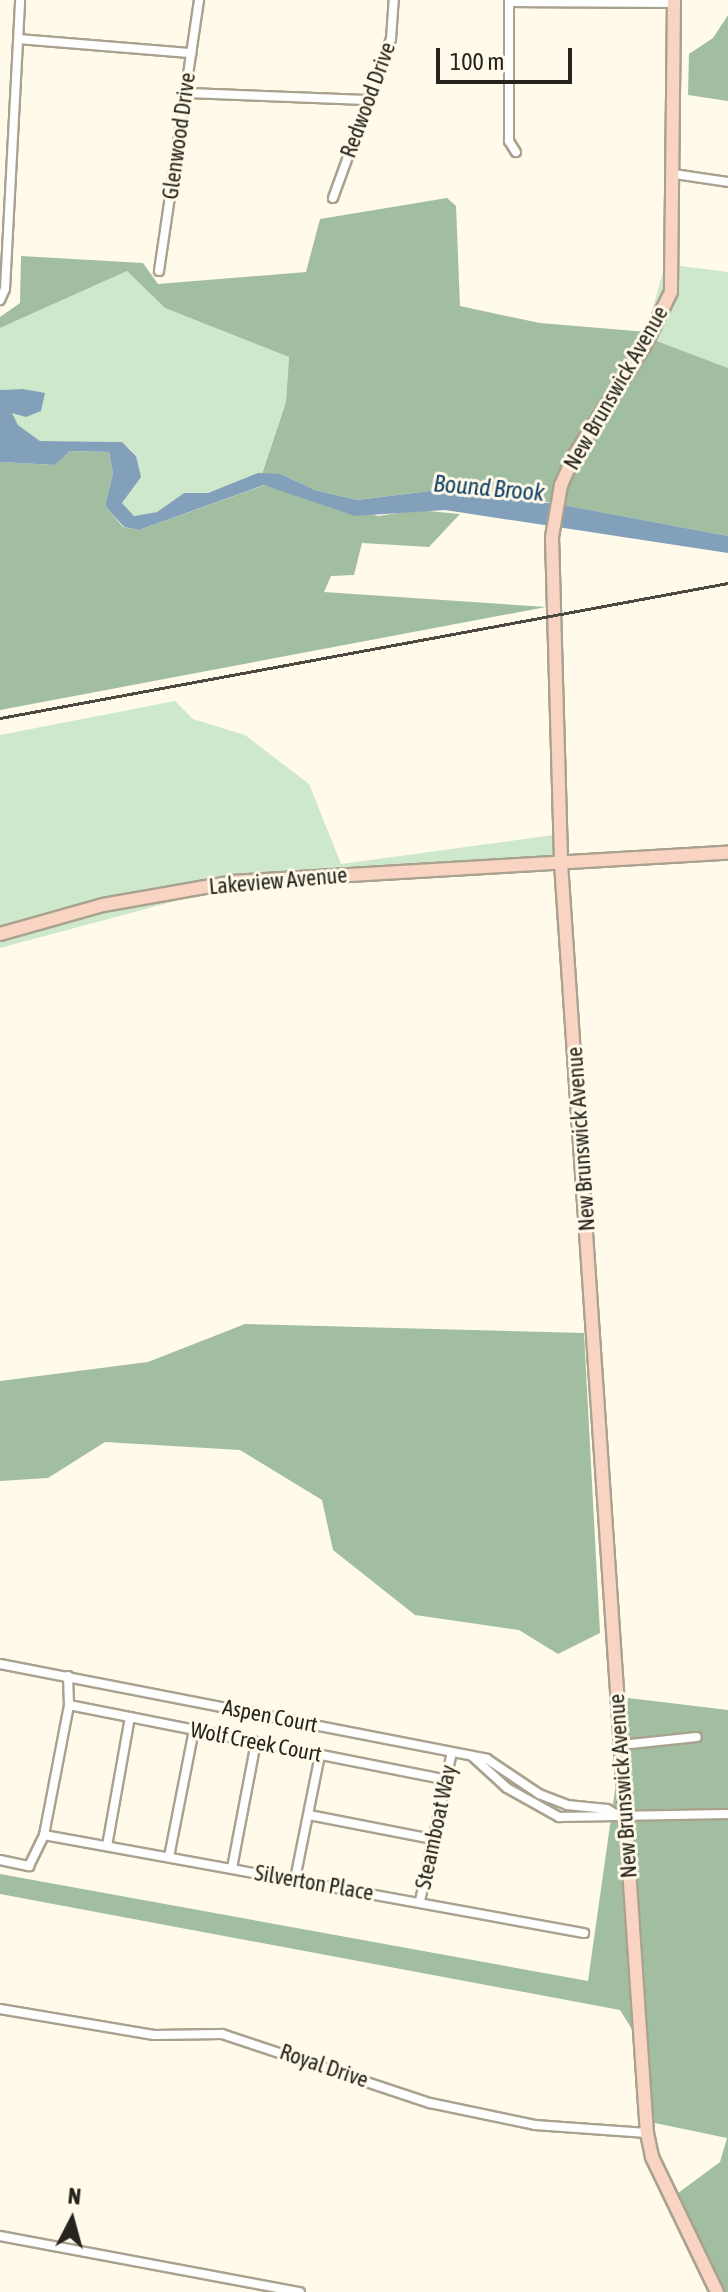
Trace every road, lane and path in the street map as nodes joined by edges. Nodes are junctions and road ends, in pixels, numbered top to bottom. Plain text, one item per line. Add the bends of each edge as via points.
1 (20, 0) edge
2 (199, 0) edge
3 (394, 0) edge
4 (509, 1) edge
5 (674, 1) edge
6 (19, 39) junction
7 (191, 53) junction
8 (186, 93) junction
9 (368, 100) junction
10 (516, 152) dead end
11 (674, 174) junction
12 (728, 182) edge
13 (333, 198) dead end
14 (159, 271) dead end
15 (0, 300) edge
16 (728, 853) edge
17 (561, 863) junction
18 (0, 934) edge
19 (0, 1664) edge
20 (68, 1676) junction
21 (69, 1705) junction
22 (130, 1717) junction
23 (194, 1730) junction
24 (697, 1737) dead end
25 (256, 1742) junction
26 (621, 1745) junction
27 (452, 1752) junction
28 (320, 1755) junction
29 (472, 1756) junction
30 (443, 1779) junction
31 (728, 1814) edge
32 (309, 1815) junction
33 (624, 1819) junction
34 (44, 1835) junction
35 (432, 1839) junction
36 (107, 1846) junction
37 (169, 1857) junction
38 (0, 1860) edge
39 (232, 1868) junction
40 (295, 1879) junction
41 (420, 1901) junction
42 (584, 1933) dead end
43 (0, 2009) edge
44 (647, 2133) junction
45 (0, 2236) edge
46 (300, 2292) edge
47 (717, 2292) edge

1 - 6 street
2 - 7 street, Glenwood Drive
3 - 9 street, Redwood Drive via 391,39
4 - 5 street
4 - 10 street via 509,141
5 - 11 street, New Brunswick Avenue
6 - 7 street
6 - 15 street via 5,289
7 - 8 street, Glenwood Drive
8 - 9 street
8 - 14 street, Glenwood Drive
9 - 13 street, Redwood Drive
11 - 12 street
11 - 17 street, New Brunswick Avenue via 671,292 645,345 574,456 561,485 552,537
16 - 17 street, Lakeview Avenue
17 - 18 street, Lakeview Avenue via 233,882 103,905
17 - 26 street, New Brunswick Avenue
19 - 20 street, Aspen Court
20 - 21 street
20 - 27 street, Aspen Court
21 - 22 street, Wolf Creek Court
21 - 34 street
22 - 23 street, Wolf Creek Court
22 - 36 street
23 - 25 street, Wolf Creek Court
23 - 37 street
24 - 26 street
25 - 28 street, Wolf Creek Court
25 - 39 street
26 - 33 street, New Brunswick Avenue
27 - 29 street, Aspen Court
27 - 30 street, Steamboat Way
28 - 30 street, Wolf Creek Court
28 - 32 street
29 - 33 street, Aspen Court via 487,1759 539,1794 567,1805 607,1809
29 - 33 street, Aspen Court via 533,1806 570,1818
30 - 35 street, Steamboat Way
31 - 33 street
32 - 35 street
32 - 40 street
33 - 44 street, New Brunswick Avenue
34 - 36 street, Silverton Place
34 - 38 street via 29,1866
35 - 41 street, Steamboat Way
36 - 37 street, Silverton Place
37 - 39 street, Silverton Place
39 - 40 street, Silverton Place
40 - 41 street, Silverton Place
41 - 42 street, Silverton Place
43 - 44 street, Royal Drive via 154,2035 222,2034 430,2103 535,2125
44 - 47 street, New Brunswick Avenue via 652,2157
45 - 46 street

